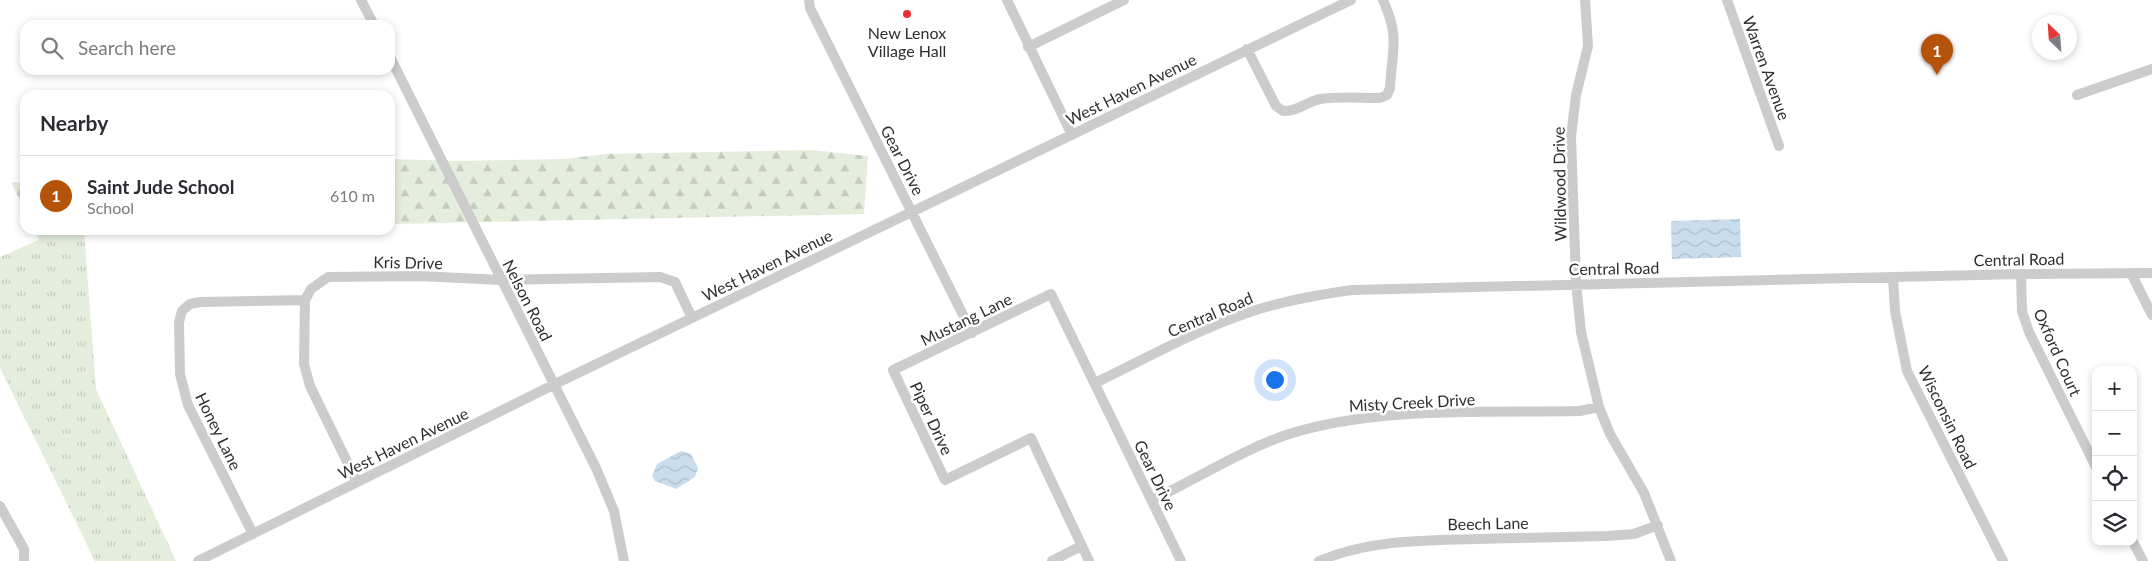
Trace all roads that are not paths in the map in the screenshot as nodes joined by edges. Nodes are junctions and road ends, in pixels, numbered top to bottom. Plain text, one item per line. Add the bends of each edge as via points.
1 (361, 0) edge
2 (809, 0) edge
3 (1124, 0) edge
4 (1350, 0) edge
5 (1383, 0) edge
6 (1585, 0) edge
7 (1727, 0) edge
8 (1006, 2) edge
9 (371, 20) edge
10 (1028, 47) junction
11 (1247, 49) junction
12 (395, 67) edge
13 (2152, 69) edge
14 (2077, 95) dead end
15 (1072, 135) junction
16 (1779, 146) dead end
17 (912, 211) junction
18 (2131, 273) junction
19 (2152, 273) edge
20 (2021, 274) junction
21 (1893, 277) junction
22 (500, 280) junction
23 (1576, 284) junction
24 (1051, 294) joint
25 (305, 300) junction
26 (2152, 315) edge
27 (692, 318) junction
28 (972, 333) junction
29 (892, 370) joint
30 (1095, 383) junction
31 (553, 385) junction
32 (1599, 407) junction
33 (2092, 459) edge
34 (357, 482) junction
35 (1152, 500) junction
36 (0, 506) edge
37 (1658, 525) junction
38 (253, 534) junction
39 (1081, 546) junction
40 (2135, 546) edge
41 (25, 560) edge
42 (198, 561) edge
43 (624, 561) edge
44 (1052, 561) edge
45 (1089, 561) edge
46 (1181, 561) edge
47 (1319, 561) edge
48 (1672, 561) edge
49 (2003, 561) edge
50 (2142, 561) edge

1 - 9 street
2 - 17 street, Gear Drive via 810,8
3 - 10 street
4 - 11 street, West Haven Avenue
5 - 11 street via 1394,30 1395,44 1390,88 1387,95 1380,98 1317,100 1296,110 1283,111 1276,106
6 - 23 street, Wildwood Drive via 1588,46 1576,95 1571,137
7 - 16 street, Warren Avenue
8 - 10 street
10 - 15 street
11 - 15 street, West Haven Avenue
12 - 22 street, Nelson Road
13 - 14 street
15 - 17 street, West Haven Avenue
17 - 27 street, West Haven Avenue
17 - 28 street, Gear Drive
18 - 19 street, Central Road
18 - 20 street, Central Road
18 - 26 street
20 - 21 street, Central Road
20 - 33 street, Oxford Court via 2022,311 2029,332
21 - 23 street, Central Road
21 - 49 street, Wisconsin Road via 1895,311 1907,371
22 - 25 street, Kris Drive via 420,276 328,277 311,289
22 - 27 street, Kris Drive via 660,277 675,282
22 - 31 street, Nelson Road
23 - 30 street, Central Road via 1352,290 1312,296 1247,313 1214,326
23 - 32 street, Wildwood Drive via 1581,332
24 - 28 street, Mustang Lane
24 - 30 street, Gear Drive
25 - 34 street via 306,375
25 - 38 street, Honey Lane via 200,302 190,304 182,311 179,322 180,374 188,405
27 - 31 street, West Haven Avenue
28 - 29 street, Mustang Lane
29 - 39 street, Piper Drive via 945,480 1031,438
30 - 35 street, Gear Drive
31 - 34 street, West Haven Avenue
31 - 43 street, Nelson Road via 596,468 614,511
32 - 35 street, Misty Creek Drive via 1580,411 1432,414 1343,421 1270,442
32 - 37 street, Wildwood Drive
34 - 38 street, West Haven Avenue
35 - 46 street, Gear Drive
36 - 41 street via 24,549
37 - 47 street, Beech Lane via 1634,534 1607,536 1383,543 1344,551
37 - 48 street, Wildwood Drive
38 - 42 street, West Haven Avenue
39 - 44 street
39 - 45 street
40 - 50 street

